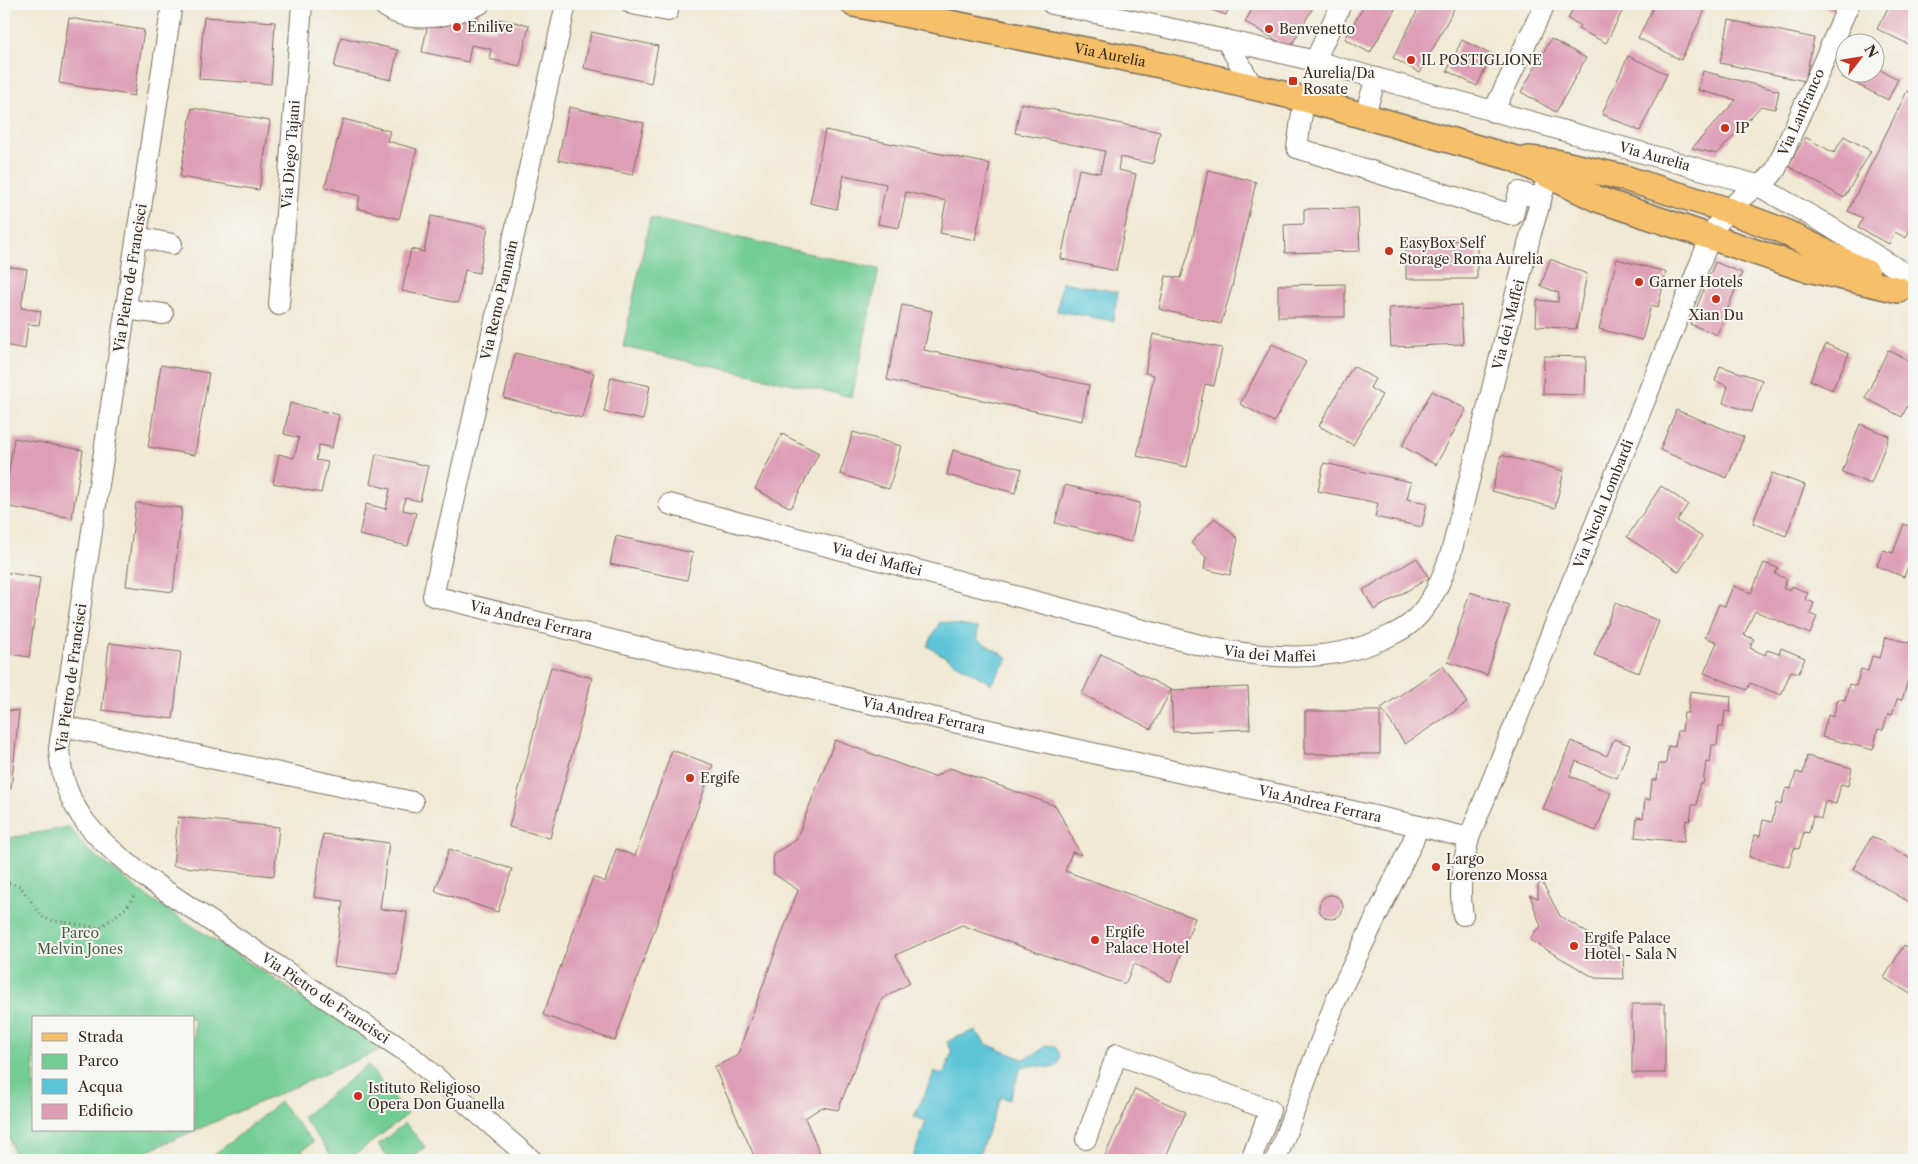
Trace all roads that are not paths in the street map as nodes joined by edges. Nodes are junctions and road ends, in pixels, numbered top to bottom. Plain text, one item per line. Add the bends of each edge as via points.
1 (172, 4) edge
2 (302, 4) edge
3 (382, 4) edge
4 (480, 4) edge
5 (566, 4) edge
6 (632, 4) edge
7 (854, 4) edge
8 (1052, 4) edge
9 (1341, 4) edge
10 (1545, 4) edge
11 (1849, 4) edge
12 (668, 11) dead end
13 (1226, 40) junction
14 (1315, 61) junction
15 (1376, 78) junction
16 (1254, 87) junction
17 (1304, 99) junction
18 (1493, 112) junction
19 (1364, 117) junction
20 (1513, 158) junction
21 (1757, 185) junction
22 (1544, 187) junction
23 (1727, 210) junction
24 (138, 237) junction
25 (1711, 237) junction
26 (172, 244) dead end
27 (1909, 288) edge
28 (279, 305) dead end
29 (126, 309) junction
30 (163, 314) dead end
31 (669, 504) dead end
32 (433, 596) joint
33 (63, 726) junction
34 (413, 802) dead end
35 (1419, 826) junction
36 (1469, 838) junction
37 (1463, 915) dead end
38 (1086, 1138) dead end
39 (532, 1160) edge
40 (1251, 1160) edge
41 (1276, 1160) edge

1 - 24 street, Via Pietro de Francisci
2 - 28 street, Via Diego Tajani
3 - 4 street via 400,14 425,17 459,13
5 - 32 street, Via Remo Pannain
6 - 12 street
7 - 16 main road, Via Aurelia
8 - 13 street, Via Aurelia
9 - 14 street
10 - 18 street
11 - 21 street, Via Lanfranco via 1776,169
13 - 14 street, Via Aurelia
13 - 16 street
14 - 15 street, Via Aurelia
15 - 18 street, Via Aurelia
15 - 19 street
16 - 17 main road, Via Aurelia
17 - 19 main road, Via Aurelia
17 - 22 street via 1297,148 1513,215 1519,192
18 - 21 street, Via Aurelia
19 - 20 main road, Via Aurelia
20 - 22 main road, Via Aurelia
20 - 23 main road, Via Aurelia via 1549,161 1606,173
21 - 23 street, Via Nicola Lombardi
21 - 27 street, Via Aurelia via 1801,209
22 - 25 main road, Via Aurelia via 1597,199
22 - 31 street, Via dei Maffei via 1451,553 1440,582 1425,608 1412,622 1370,645 1294,657 1250,655 1207,647
23 - 25 street, Via Nicola Lombardi
23 - 27 main road, Via Aurelia via 1783,231
24 - 26 street
24 - 29 street, Via Pietro de Francisci
25 - 27 main road, Via Aurelia via 1800,267
25 - 36 street, Via Nicola Lombardi
29 - 30 street
29 - 33 street, Via Pietro de Francisci
32 - 35 street, Via Andrea Ferrara via 851,699
33 - 34 street
33 - 39 street, Via Pietro de Francisci via 59,748 65,786 85,822 108,848 146,878 410,1054
35 - 36 street
35 - 41 street via 1336,1000
36 - 37 street via 1460,885
38 - 40 street via 1117,1054 1270,1110

